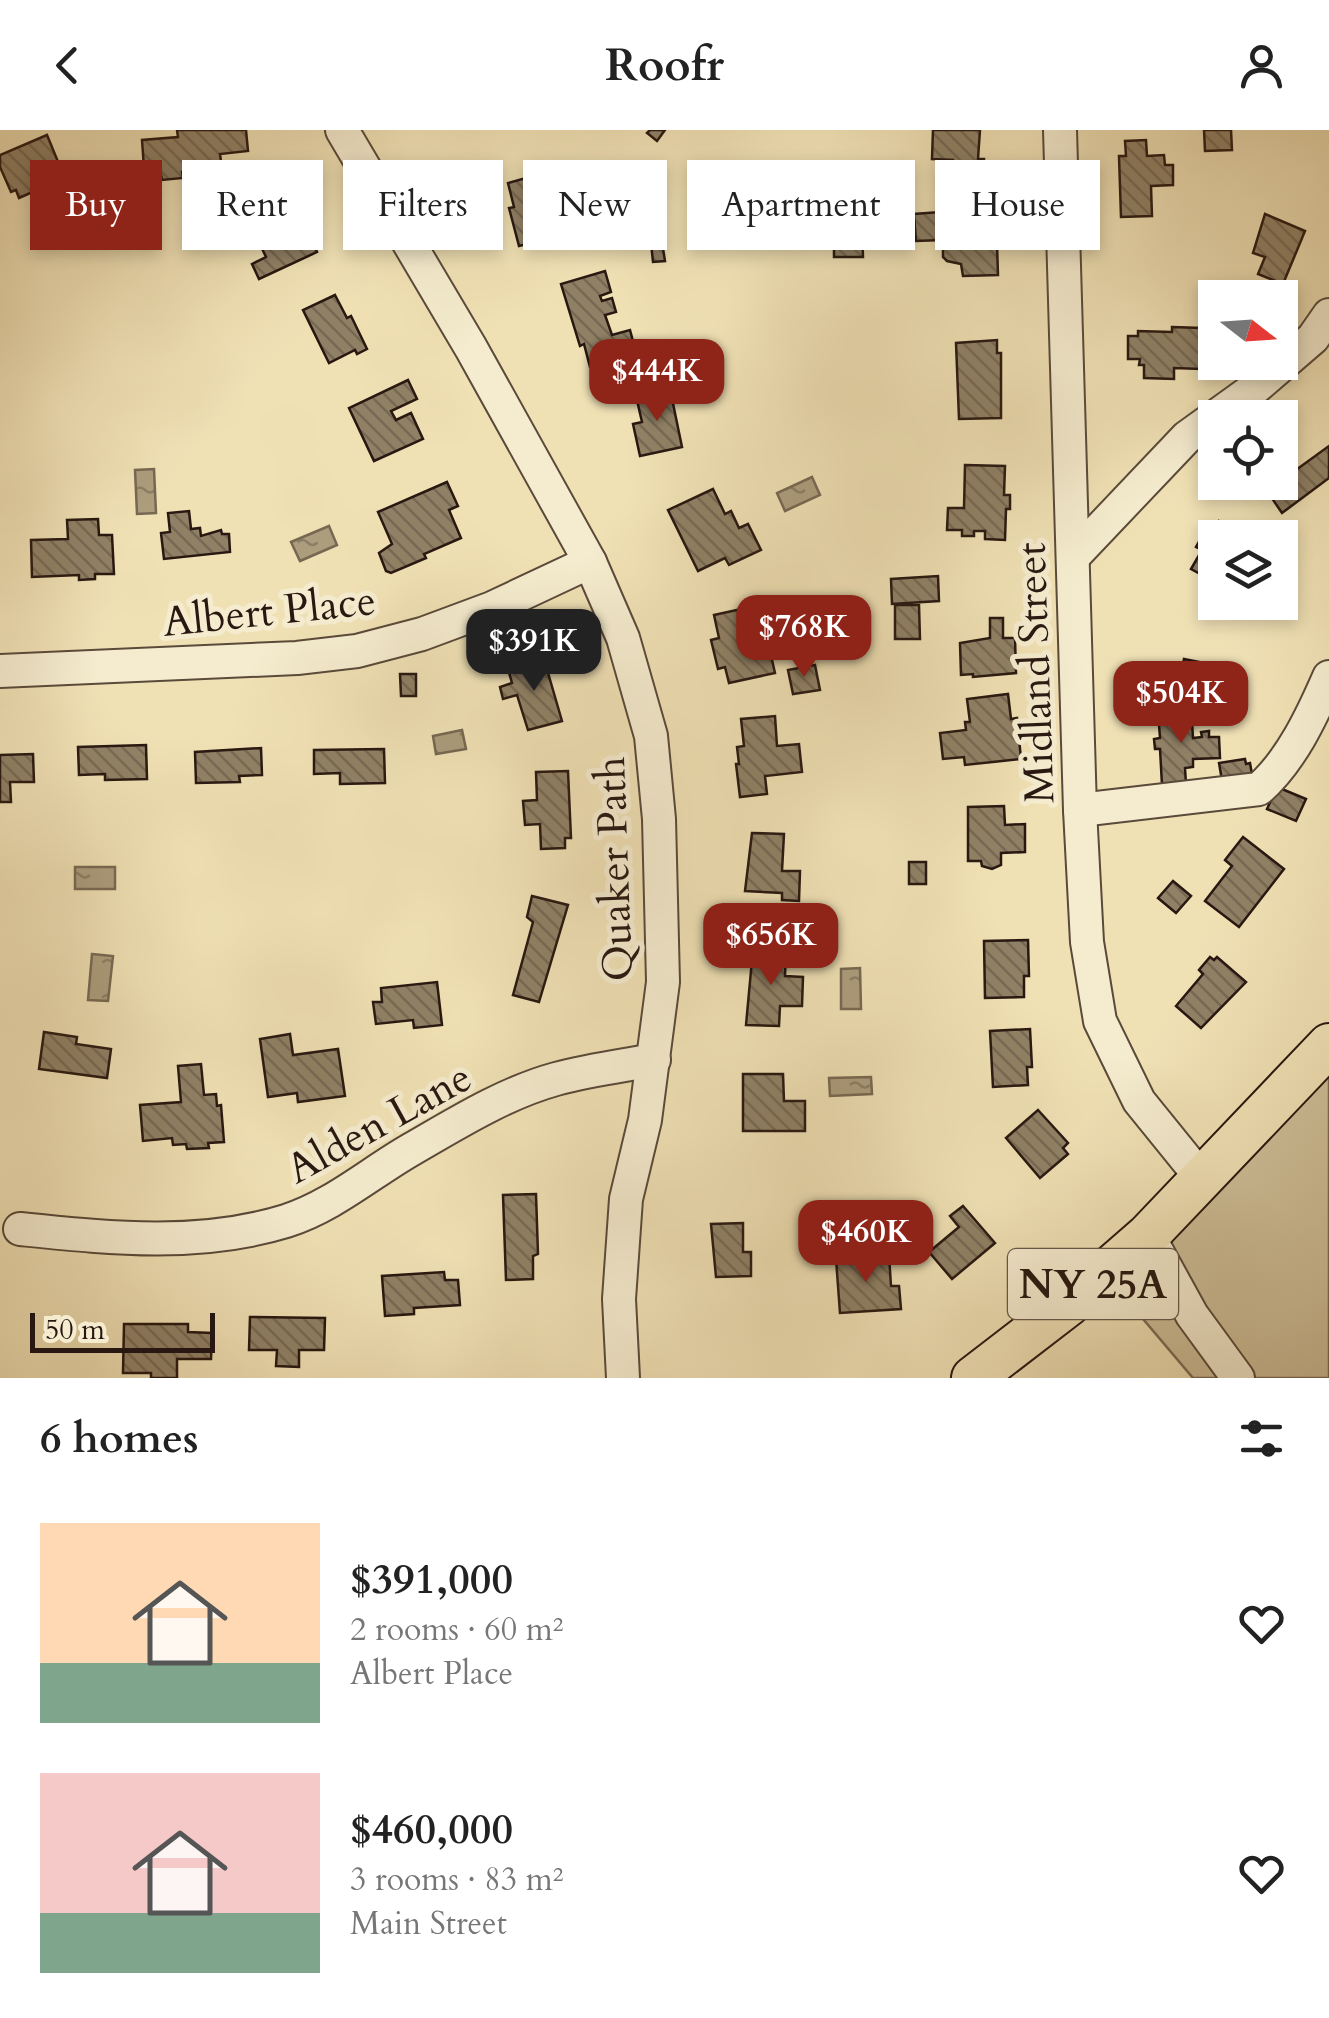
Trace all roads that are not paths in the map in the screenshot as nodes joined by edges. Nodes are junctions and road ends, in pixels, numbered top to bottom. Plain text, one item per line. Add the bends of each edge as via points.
1 (342, 130) edge
2 (1060, 130) edge
3 (1329, 315) edge
4 (1073, 557) junction
5 (590, 562) junction
6 (0, 671) edge
7 (1329, 677) edge
8 (1080, 810) junction
9 (1329, 1045) edge
10 (654, 1060) junction
11 (1204, 1180) junction
12 (20, 1229) dead end
13 (1148, 1236) junction
14 (624, 1378) edge
15 (974, 1378) edge
16 (1238, 1378) edge

1 - 5 street, Quaker Path
2 - 4 street, Midland Street
3 - 4 street via 1314,338 1187,437
4 - 8 street, Midland Street
5 - 6 street, Albert Place via 492,608 357,652
5 - 10 street, Quaker Path via 623,638 651,736 663,982
7 - 8 street via 1314,713 1259,789
8 - 11 street, Midland Street via 1087,942 1100,1022 1139,1101
9 - 11 main road, NY 25A
10 - 12 street, Alden Lane via 554,1080 476,1113 348,1192 286,1220 141,1241
10 - 14 street, Quaker Path via 626,1199 618,1299
11 - 13 main road, NY 25A
13 - 15 main road, NY 25A
13 - 16 street via 1192,1315

